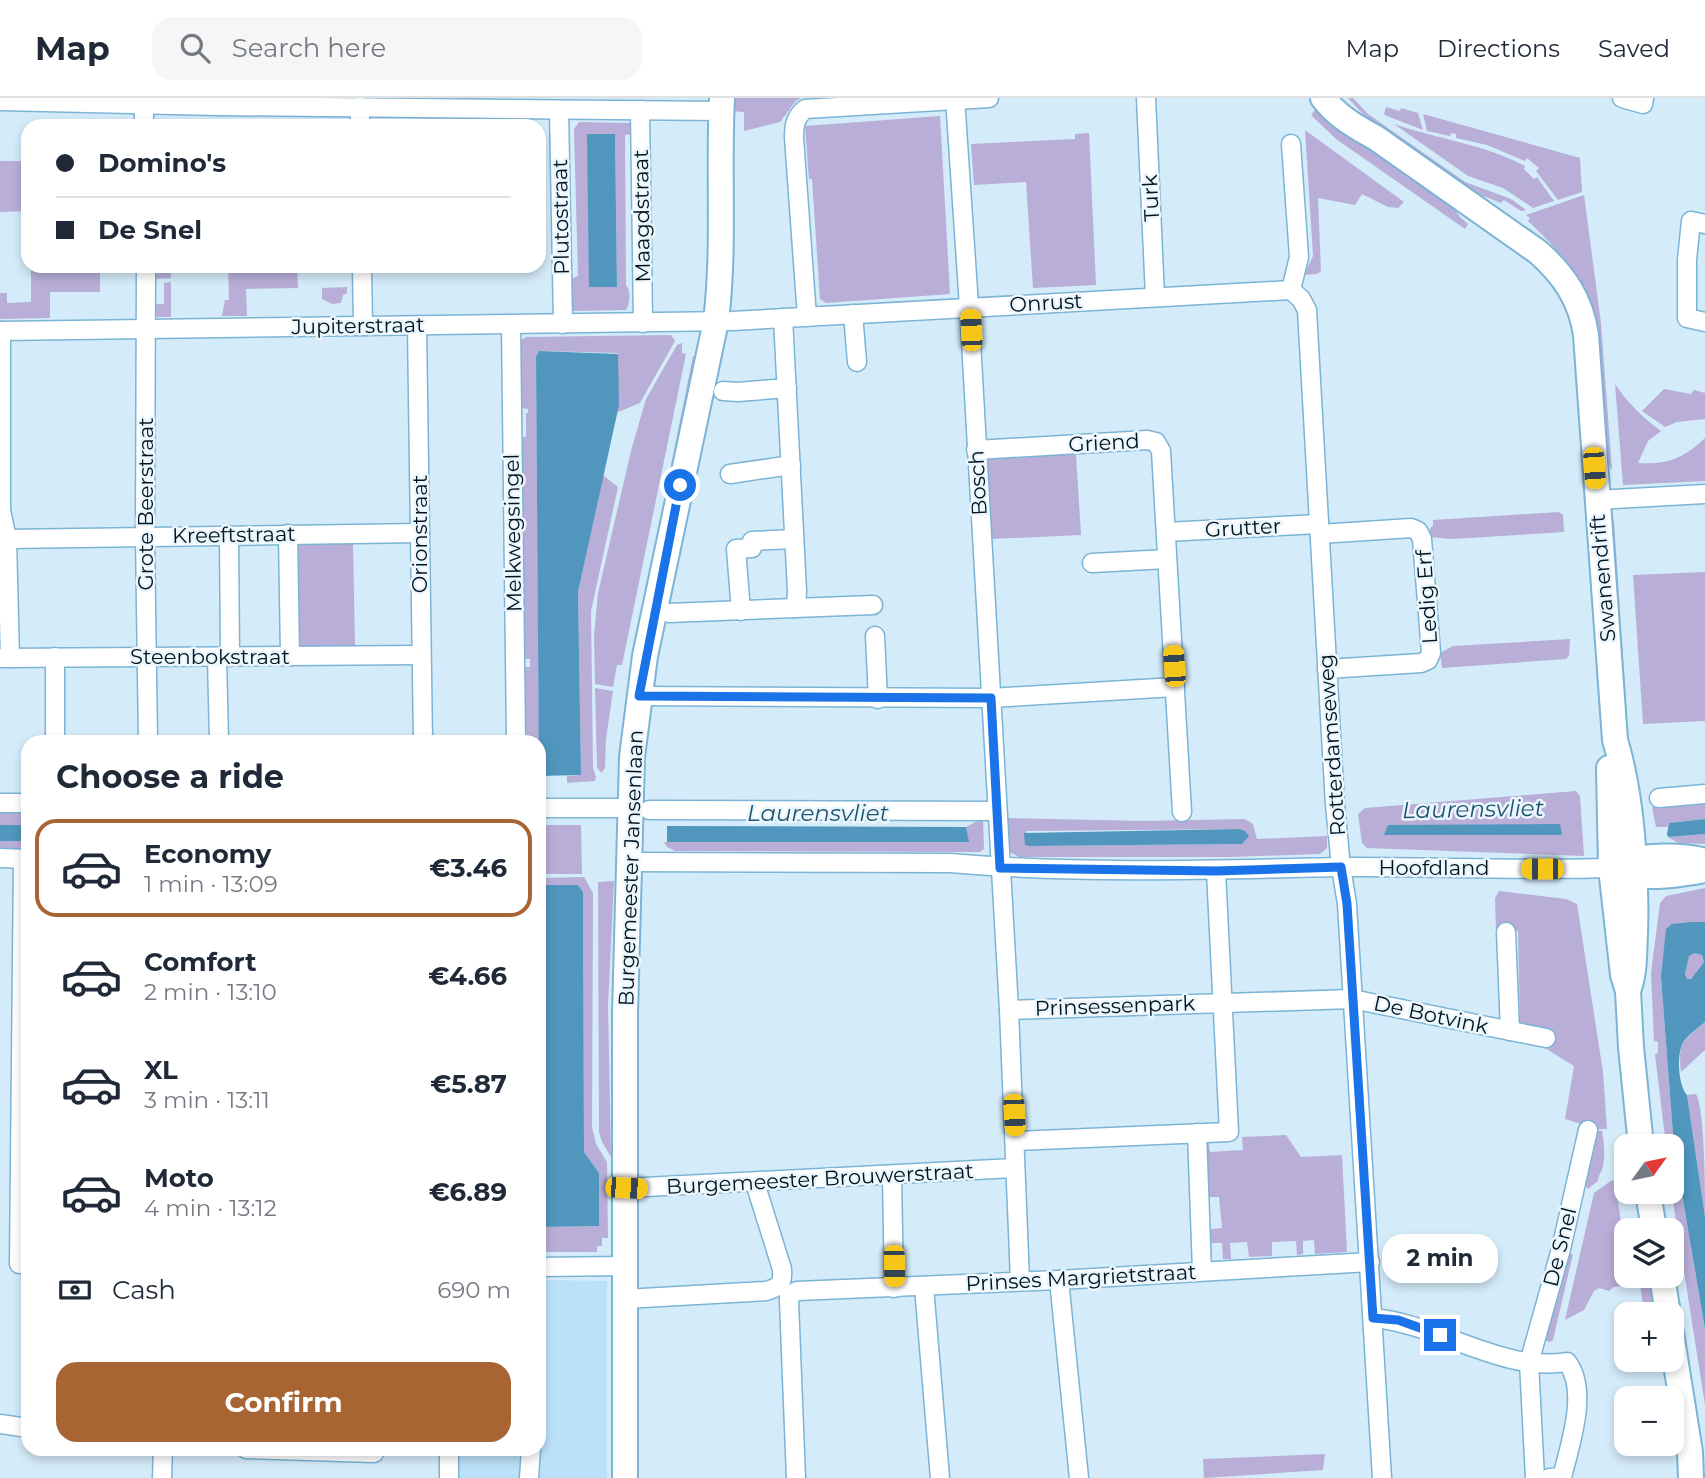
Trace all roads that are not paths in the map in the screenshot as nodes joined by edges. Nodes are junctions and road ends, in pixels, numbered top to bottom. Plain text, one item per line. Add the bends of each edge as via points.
1 (989, 98) edge
2 (1146, 98) edge
3 (1323, 98) edge
4 (1340, 98) edge
5 (1622, 98) edge
6 (1644, 98) edge
7 (955, 99) edge
8 (0, 101) edge
9 (477, 103) edge
10 (144, 104) junction
11 (721, 105) edge
12 (360, 107) junction
13 (559, 110) junction
14 (640, 110) junction
15 (144, 119) edge
16 (360, 119) edge
17 (1376, 138) junction
18 (1291, 144) dead end
19 (1705, 224) edge
20 (146, 273) edge
21 (362, 273) edge
22 (1291, 290) junction
23 (1155, 298) junction
24 (969, 306) junction
25 (853, 314) junction
26 (807, 317) junction
27 (783, 318) junction
28 (716, 321) junction
29 (1705, 322) edge
30 (643, 323) junction
31 (511, 324) junction
32 (563, 324) junction
33 (363, 326) junction
34 (417, 326) junction
35 (147, 329) junction
36 (0, 331) edge
37 (857, 362) dead end
38 (787, 388) junction
39 (723, 391) dead end
40 (0, 421) edge
41 (976, 450) junction
42 (791, 465) junction
43 (730, 474) dead end
44 (1705, 495) edge
45 (1597, 500) junction
46 (1320, 529) junction
47 (1166, 532) junction
48 (420, 533) junction
49 (288, 534) junction
50 (229, 535) junction
51 (145, 537) junction
52 (7, 539) junction
53 (794, 539) junction
54 (1167, 559) junction
55 (1093, 563) dead end
56 (873, 605) dead end
57 (796, 608) junction
58 (741, 611) junction
59 (669, 613) dead end
60 (875, 636) dead end
61 (421, 655) junction
62 (290, 656) junction
63 (55, 657) junction
64 (146, 657) junction
65 (223, 657) junction
66 (5, 658) edge
67 (1327, 669) junction
68 (1175, 687) junction
69 (639, 696) junction
70 (878, 698) junction
71 (991, 698) junction
72 (55, 735) edge
73 (148, 735) edge
74 (219, 735) edge
75 (422, 735) edge
76 (516, 735) edge
77 (1705, 794) edge
78 (1659, 798) dead end
79 (0, 803) edge
80 (21, 803) edge
81 (546, 808) edge
82 (640, 809) junction
83 (997, 811) junction
84 (1182, 812) dead end
85 (0, 858) edge
86 (21, 859) edge
87 (1705, 861) edge
88 (629, 862) junction
89 (1341, 867) junction
90 (1627, 867) junction
91 (1000, 868) junction
92 (1705, 869) edge
93 (1216, 871) junction
94 (1506, 932) dead end
95 (1352, 999) junction
96 (1222, 1003) junction
97 (1009, 1010) junction
98 (1510, 1031) junction
99 (1546, 1038) dead end
100 (0, 1125) edge
101 (21, 1125) edge
102 (1588, 1130) dead end
103 (1196, 1133) junction
104 (1640, 1134) edge
105 (1015, 1141) junction
106 (1014, 1168) junction
107 (892, 1175) junction
108 (755, 1182) junction
109 (626, 1188) junction
110 (1370, 1262) junction
111 (0, 1264) edge
112 (21, 1264) edge
113 (624, 1266) junction
114 (546, 1267) edge
115 (1202, 1271) junction
116 (1059, 1280) junction
117 (1020, 1281) junction
118 (924, 1287) junction
119 (787, 1288) junction
120 (894, 1288) junction
121 (625, 1299) junction
122 (1373, 1318) junction
123 (1529, 1363) junction
124 (1677, 1372) edge
125 (0, 1424) edge
126 (21, 1426) edge
127 (1690, 1452) junction
128 (163, 1456) edge
129 (449, 1456) edge
130 (531, 1456) edge
131 (162, 1478) edge
132 (449, 1478) edge
133 (529, 1478) edge
134 (625, 1478) edge
135 (796, 1478) edge
136 (940, 1478) edge
137 (1079, 1478) edge
138 (1382, 1478) edge
139 (1535, 1478) edge
140 (1549, 1478) edge
141 (1690, 1478) edge
142 (1702, 1478) edge

1 - 7 street
2 - 23 street, Turk
3 - 17 street via 1335,112
4 - 17 street
5 - 6 street via 1643,104
7 - 24 street, Bosch
7 - 26 street via 805,109 794,123
8 - 10 street
9 - 12 street
9 - 13 street
10 - 12 street
10 - 15 street
11 - 14 street
11 - 28 street, Burgemeester Jansenlaan via 722,268
12 - 16 street
13 - 14 street
13 - 32 street, Plutostraat
14 - 30 street, Maagdstraat
17 - 45 street, Swanendrift via 1538,252 1572,291 1586,335
18 - 22 street via 1299,257
19 - 29 street via 1691,221 1686,306 1686,318
20 - 35 street, Grote Beerstraat
21 - 33 street
22 - 23 street, Onrust
22 - 46 street, Rotterdamseweg via 1307,310
23 - 24 street, Onrust
24 - 25 street, Onrust
24 - 41 street, Bosch
25 - 26 street, Onrust
25 - 37 street
26 - 27 street, Onrust
27 - 28 street, Onrust
27 - 38 street
28 - 30 street, Jupiterstraat
28 - 69 street, Burgemeester Jansenlaan
30 - 32 street, Jupiterstraat
31 - 32 street, Jupiterstraat
31 - 34 street, Jupiterstraat
31 - 76 street, Melkwegsingel
33 - 34 street, Jupiterstraat
33 - 35 street, Jupiterstraat
34 - 48 street, Orionstraat
35 - 36 street, Jupiterstraat
35 - 51 street, Grote Beerstraat
36 - 40 street
38 - 39 street
38 - 42 street
40 - 52 street via 1,510
41 - 47 street, Griend via 1156,442 1161,451
41 - 71 street, Bosch
42 - 43 street
42 - 53 street
44 - 45 street
45 - 90 street, Swanendrift via 1615,740 1609,758
46 - 47 street, Grutter
46 - 67 street, Rotterdamseweg
46 - 67 street, Ledig Erf via 1418,531 1431,655 1421,663
47 - 54 street, Griend
48 - 49 street, Kreeftstraat
48 - 61 street, Orionstraat
49 - 50 street, Kreeftstraat
49 - 62 street
50 - 51 street, Kreeftstraat
50 - 65 street
51 - 52 street, Kreeftstraat
51 - 64 street, Grote Beerstraat
52 - 66 street
53 - 57 street
53 - 58 street via 752,541 752,548 736,549
54 - 55 street
54 - 68 street, Griend
56 - 57 street
57 - 58 street
58 - 59 street
60 - 70 street
61 - 62 street, Steenbokstraat
61 - 75 street, Orionstraat
62 - 65 street, Steenbokstraat
63 - 64 street, Steenbokstraat
63 - 66 street, Steenbokstraat
63 - 72 street
64 - 65 street, Steenbokstraat
64 - 73 street, Grote Beerstraat
65 - 74 street
67 - 89 street, Rotterdamseweg
68 - 71 street
68 - 84 street, Griend
69 - 70 street
69 - 82 street, Burgemeester Jansenlaan via 632,757
70 - 71 street
71 - 83 street, Bosch
77 - 78 street
79 - 80 street
81 - 82 street
82 - 83 street
82 - 88 street, Burgemeester Jansenlaan
83 - 91 street, Bosch
85 - 86 street
87 - 90 street, Hoofdland via 1698,858
88 - 91 street via 929,863
88 - 109 street, Burgemeester Jansenlaan
89 - 90 street, Hoofdland
89 - 93 street
89 - 95 street, Rotterdamseweg
90 - 92 street, Hoofdland via 1654,876
90 - 104 street, Swanendrift via 1623,975 1629,991
91 - 93 street
91 - 97 street, Bosch
93 - 96 street, Prinsessenpark
94 - 98 street, De Botvink
95 - 96 street, Prinsessenpark
95 - 98 street, De Botvink
95 - 110 street, Rotterdamseweg
96 - 97 street, Prinsessenpark
96 - 103 street, Prinsessenpark via 1228,1132
97 - 105 street, Bosch
98 - 99 street, De Botvink
100 - 101 street
102 - 123 street, De Snel
103 - 105 street, Prinsessenpark
103 - 115 street
105 - 106 street, Bosch
106 - 107 street, Burgemeester Brouwerstraat
106 - 117 street, Bosch
107 - 108 street, Burgemeester Brouwerstraat
107 - 120 street
108 - 109 street, Burgemeester Brouwerstraat
108 - 119 street
109 - 113 street, Burgemeester Jansenlaan
110 - 115 street, Prinses Margrietstraat
110 - 122 street, Rotterdamseweg
111 - 112 street
113 - 114 street
113 - 121 street, Burgemeester Jansenlaan
115 - 116 street, Prinses Margrietstraat
116 - 117 street, Prinses Margrietstraat
116 - 137 street
117 - 118 street, Prinses Margrietstraat
118 - 120 street, Prinses Margrietstraat
118 - 136 street
119 - 120 street, Prinses Margrietstraat
119 - 121 street, Prinses Margrietstraat
119 - 135 street
121 - 134 street, Burgemeester Jansenlaan
122 - 123 street via 1398,1320
122 - 138 street, Rotterdamseweg
123 - 139 street, De Snel
123 - 140 street via 1567,1362 1573,1369 1578,1406 1562,1477
124 - 127 street
125 - 126 street
127 - 141 street
127 - 142 street
128 - 131 street
129 - 132 street
130 - 133 street

